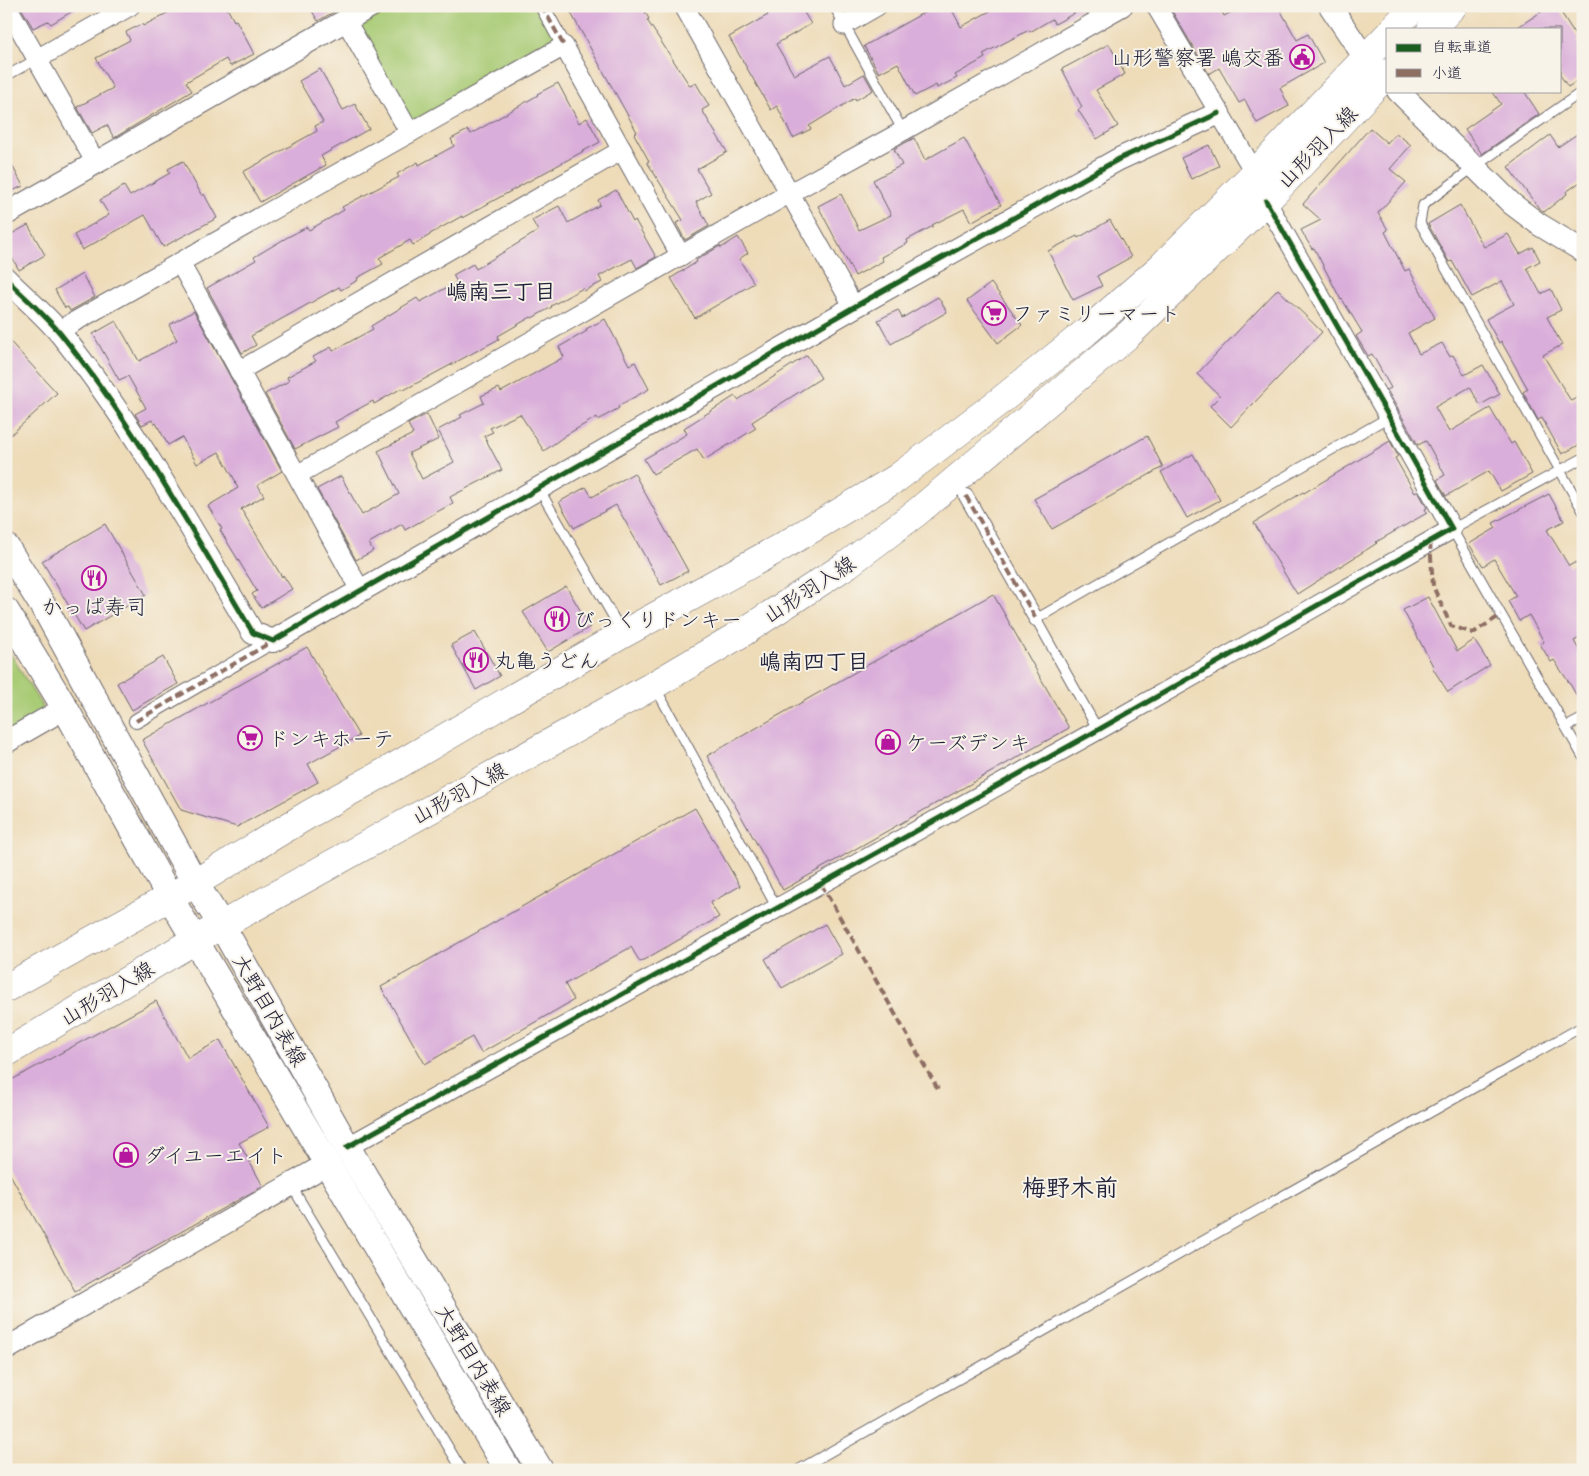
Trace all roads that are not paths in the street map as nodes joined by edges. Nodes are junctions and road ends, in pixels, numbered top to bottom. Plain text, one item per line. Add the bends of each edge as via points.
1 (6, 6) edge
2 (130, 6) edge
3 (371, 6) edge
4 (542, 6) edge
5 (684, 6) edge
6 (834, 6) edge
7 (877, 6) edge
8 (1123, 6) edge
9 (1156, 6) edge
10 (1330, 6) edge
11 (1415, 6) edge
12 (1453, 6) edge
13 (346, 21) junction
14 (844, 25) junction
15 (1394, 28) edge
16 (1432, 28) edge
17 (1386, 37) edge
18 (564, 46) junction
19 (1365, 58) junction
20 (37, 59) junction
21 (6, 76) edge
22 (1386, 78) edge
23 (1386, 84) edge
24 (1583, 91) edge
25 (1400, 92) edge
26 (1219, 113) junction
27 (903, 131) junction
28 (410, 133) junction
29 (622, 150) junction
30 (96, 163) junction
31 (1474, 167) junction
32 (1255, 173) junction
33 (790, 193) junction
34 (1266, 201) junction
35 (6, 214) edge
36 (1583, 251) edge
37 (681, 256) junction
38 (180, 263) junction
39 (6, 279) edge
40 (854, 307) junction
41 (58, 331) junction
42 (239, 371) junction
43 (1389, 417) junction
44 (1583, 458) edge
45 (1560, 472) junction
46 (297, 475) junction
47 (538, 488) junction
48 (966, 496) dead end
49 (1583, 511) edge
50 (1452, 529) junction
51 (6, 547) edge
52 (360, 590) junction
53 (6, 611) edge
54 (1036, 619) junction
55 (623, 634) junction
56 (273, 641) junction
57 (654, 685) junction
58 (65, 708) junction
59 (1583, 718) edge
60 (136, 721) dead end
61 (1566, 727) junction
62 (1098, 730) junction
63 (6, 742) edge
64 (1583, 757) edge
65 (194, 882) junction
66 (169, 896) junction
67 (777, 908) junction
68 (222, 926) junction
69 (195, 940) junction
70 (6, 988) edge
71 (1583, 1026) edge
72 (6, 1053) edge
73 (347, 1147) junction
74 (327, 1164) junction
75 (291, 1185) junction
76 (6, 1349) edge
77 (462, 1470) edge
78 (508, 1470) edge
79 (540, 1470) edge
80 (798, 1470) edge

1 - 20 street
2 - 20 street
3 - 13 street
4 - 18 street
5 - 33 street
6 - 14 lane
7 - 14 street
8 - 27 street
9 - 26 street
10 - 19 street
11 - 15 main road
12 - 16 main road
13 - 28 street
13 - 30 street
14 - 27 lane
17 - 19 main road, 山形羽入線
18 - 28 street
18 - 29 street
19 - 22 street
19 - 32 main road, 山形羽入線
20 - 21 lane
20 - 30 street
23 - 34 main road, 山形羽入線
24 - 31 lane
25 - 31 street
26 - 32 street
26 - 40 street via 1119,159
27 - 33 street
28 - 38 street
29 - 37 street
29 - 42 street
30 - 35 street
31 - 36 street via 1540,226
31 - 45 lane via 1423,205 1420,223
32 - 55 main road, 山形羽入線 via 1161,267 1086,332 897,478 783,546
33 - 37 street
33 - 40 street
34 - 43 street
34 - 57 main road, 山形羽入線 via 1128,334 916,513 848,564
37 - 46 street
38 - 41 street
38 - 42 street
39 - 41 street
40 - 47 street
41 - 56 street via 111,400 253,633
42 - 46 street
43 - 50 street
43 - 54 lane
44 - 45 lane
45 - 49 lane
45 - 50 lane
46 - 52 street
47 - 52 street
47 - 55 lane
48 - 54 street
50 - 61 lane
50 - 62 street
51 - 65 main road, 大野目内表線 via 48,614
52 - 56 street
53 - 58 main road, 大野目内表線
54 - 62 lane
55 - 65 main road, 山形羽入線
56 - 60 street
57 - 67 lane
57 - 68 main road, 山形羽入線
58 - 63 street
58 - 66 main road, 大野目内表線
59 - 61 lane
61 - 64 lane
62 - 67 street
65 - 66 main road, 山形羽入線
65 - 68 main road, 大野目内表線
66 - 69 main road, 大野目内表線
66 - 70 main road, 山形羽入線
67 - 73 street
68 - 69 main road, 山形羽入線
68 - 73 main road, 大野目内表線
69 - 72 main road, 山形羽入線
69 - 74 main road, 大野目内表線
71 - 80 lane
73 - 79 main road, 大野目内表線
74 - 75 street
74 - 78 main road, 大野目内表線
75 - 76 street
75 - 77 lane

